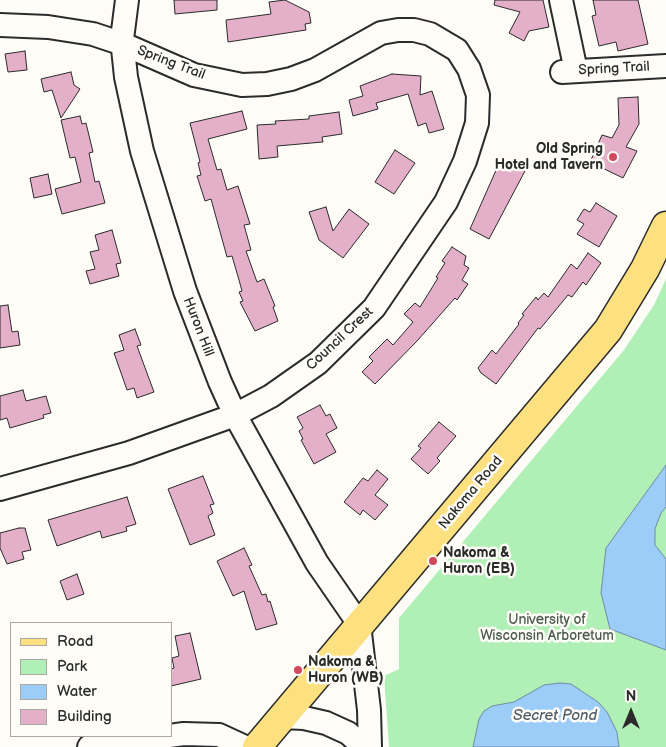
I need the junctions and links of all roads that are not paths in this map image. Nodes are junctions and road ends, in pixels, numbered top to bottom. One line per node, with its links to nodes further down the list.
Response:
1 (126, 0): 4 (street, Huron Hill)
2 (561, 0): 5 (street, Spring Trail)
3 (0, 25): 4 (street, Spring Trail)
4 (122, 44): 6 (street, Spring Trail); 8 (street, Huron Hill)
5 (666, 66)
6 (478, 95): 8 (street, Council Crest)
7 (666, 226): 10 (main road, Nakoma Road)
8 (236, 414): 9 (street, Council Crest); 10 (street, Huron Hill)
9 (0, 489)
10 (359, 624): 11 (main road, Nakoma Road); 18 (street)
11 (281, 717): 16 (main road, Nakoma Road); 17 (street)
12 (169, 737): 14 (street)
13 (172, 737): 15 (street)
14 (88, 747)
15 (244, 747)
16 (257, 747)
17 (364, 747)
18 (370, 747)

